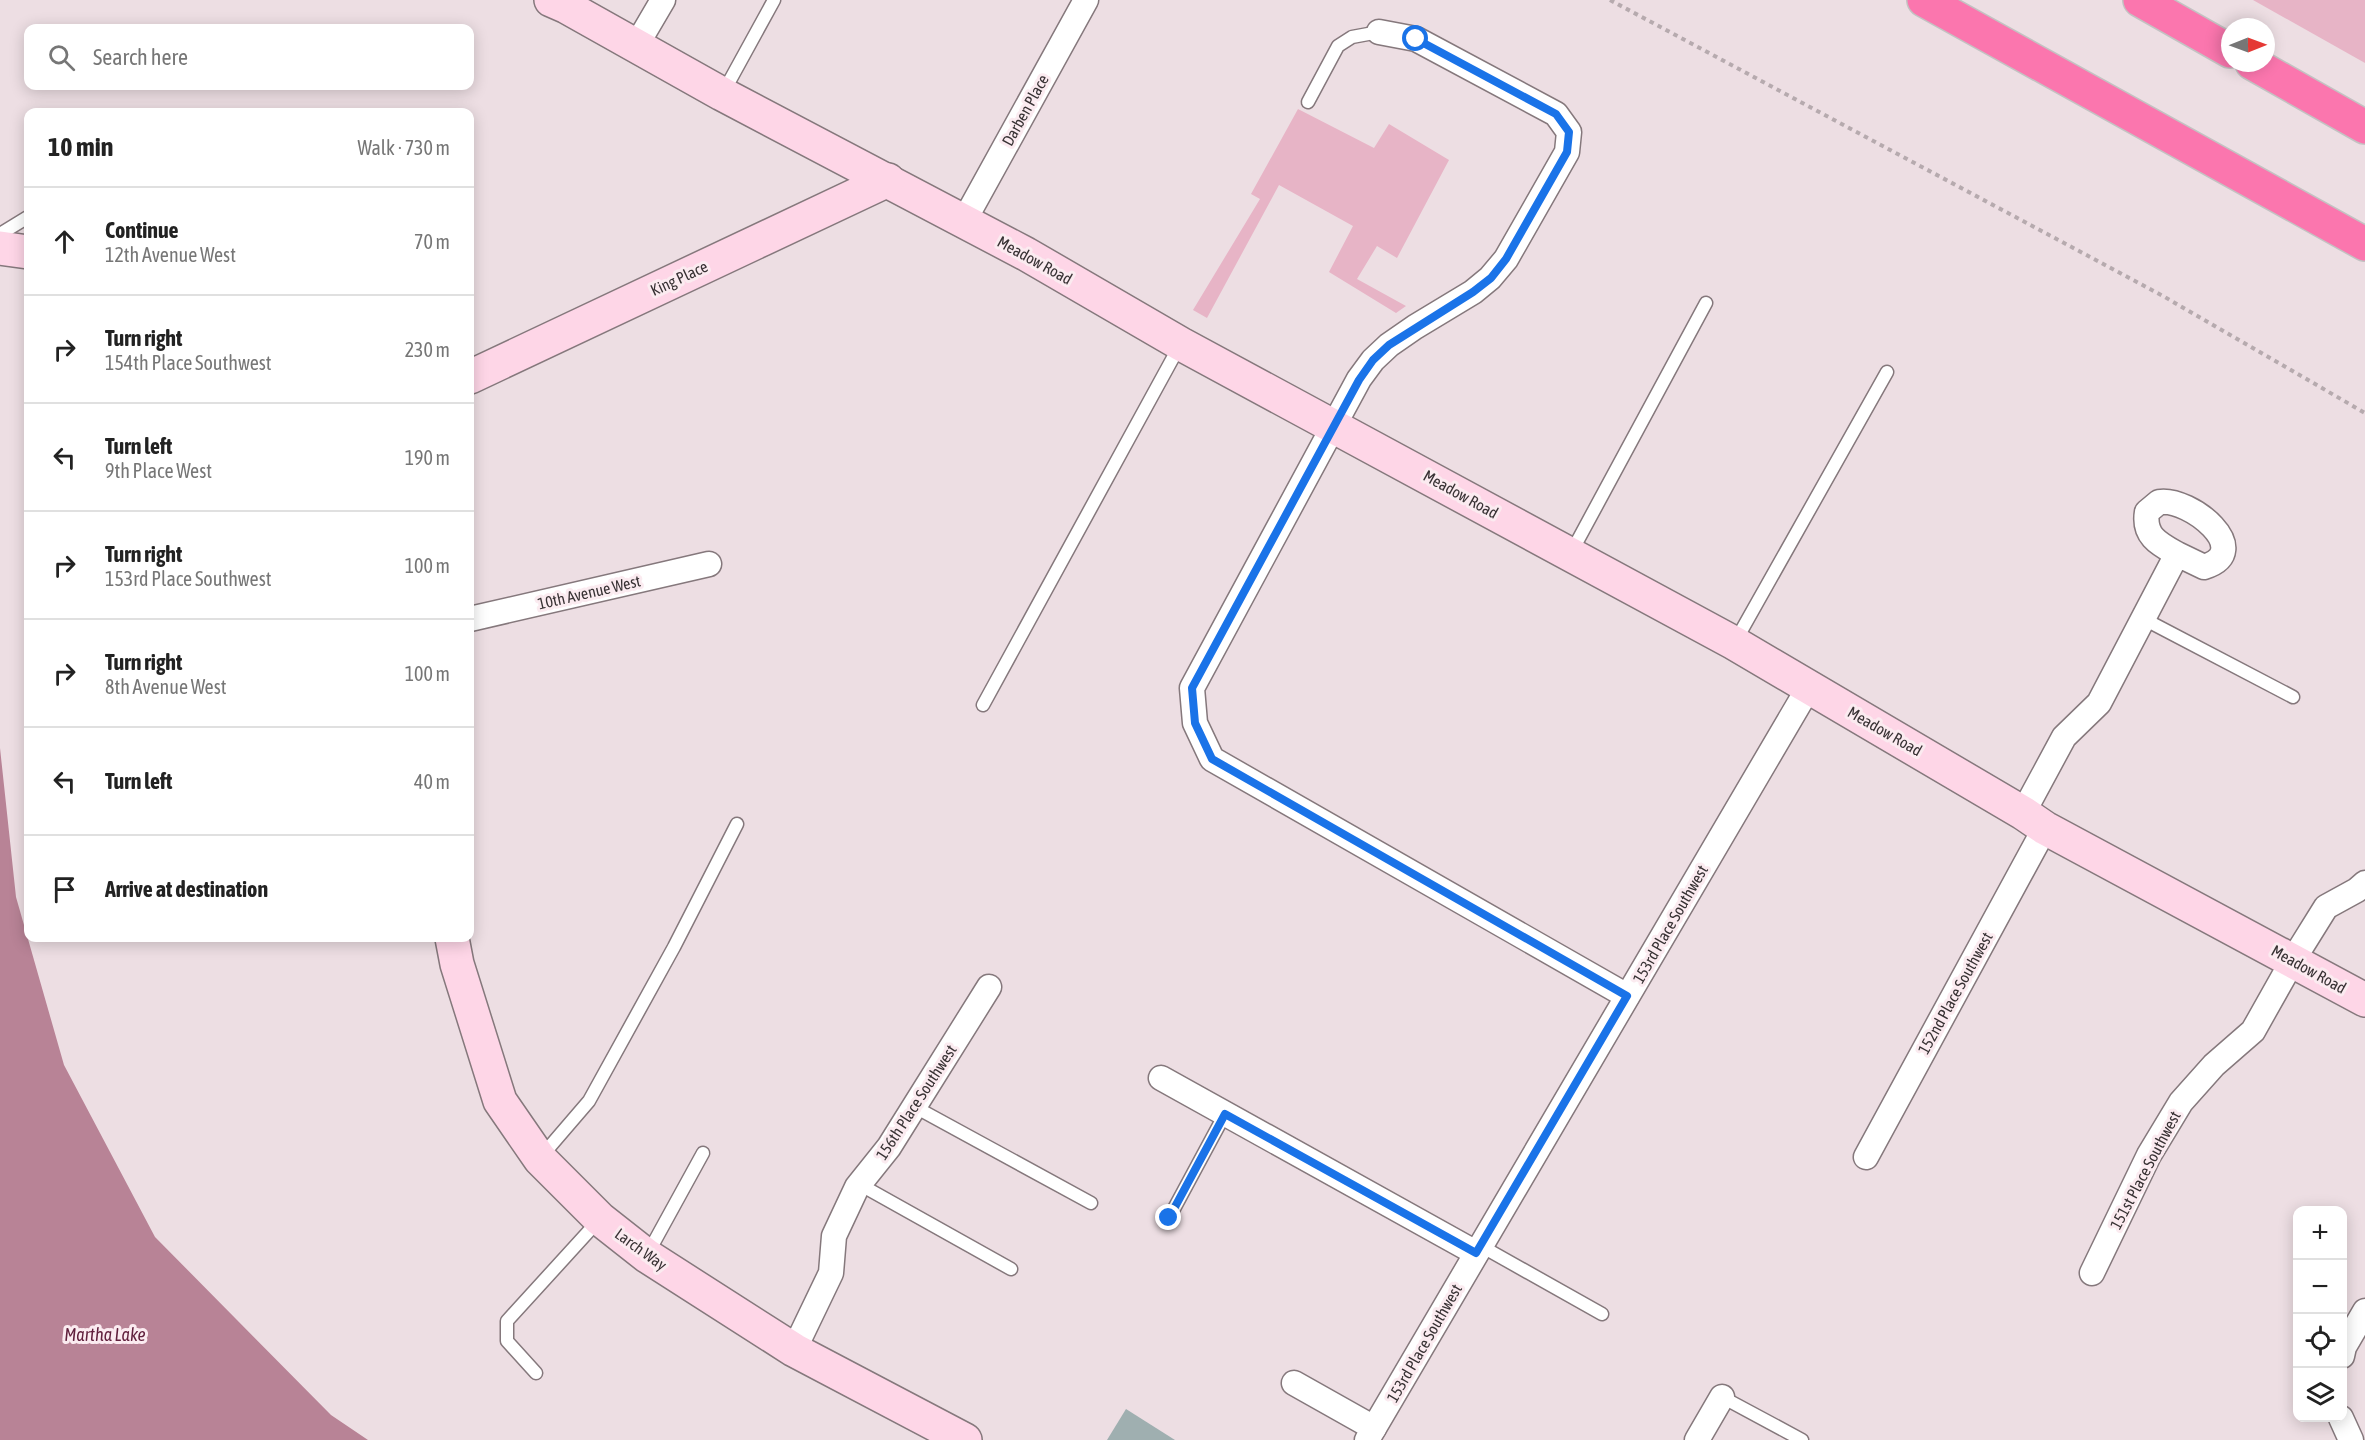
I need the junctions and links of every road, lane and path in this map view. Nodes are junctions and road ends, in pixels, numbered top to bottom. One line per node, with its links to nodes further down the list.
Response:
1 (551, 0): 9 (street, Meadow Road)
2 (663, 0): 9 (street)
3 (774, 0): 12 (lane)
4 (1086, 0): 17 (street, Darben Place)
5 (1610, 0): 26 (path)
6 (1924, 0): 19 (highway)
7 (2140, 0): 10 (highway)
8 (1379, 32): 13 (lane); 27 (street)
9 (636, 46): 12 (street, Meadow Road)
10 (2221, 46)
11 (2268, 72): 14 (highway)
12 (722, 94): 15 (street, Meadow Road)
13 (1308, 102)
14 (2365, 127)
15 (888, 180): 17 (street, Meadow Road); 25 (street, King Place)
16 (24, 219): 18 (lane)
17 (964, 220): 23 (street, Meadow Road)
18 (0, 234)
19 (2365, 244)
20 (0, 248): 21 (street)
21 (24, 251)
22 (1706, 303): 28 (lane)
23 (1181, 344): 27 (street, Meadow Road); 36 (lane)
24 (1887, 372): 33 (lane)
25 (474, 375)
26 (2365, 413)
27 (1334, 426): 28 (street, Meadow Road); 43 (street)
28 (1570, 554): 33 (street, Meadow Road)
29 (2177, 554): 32 (street, 152nd Place Southwest)
30 (709, 564): 31 (street, 10th Avenue West)
31 (474, 618)
32 (2142, 618): 35 (lane); 37 (street, 152nd Place Southwest)
33 (1734, 643): 34 (street, Meadow Road)
34 (1809, 687): 37 (street, Meadow Road); 43 (street, 153rd Place Southwest)
35 (2294, 697)
36 (983, 705)
37 (2034, 820): 41 (street, Meadow Road); 49 (street, 152nd Place Southwest)
38 (737, 824): 50 (lane)
39 (2365, 883): 41 (street, 151st Place Southwest)
40 (453, 942): 50 (street, Larch Way)
41 (2292, 960): 44 (street, Meadow Road); 58 (street, 151st Place Southwest)
42 (988, 987): 46 (street, 156th Place Southwest)
43 (1627, 996): 55 (street, 153rd Place Southwest)
44 (2365, 1000)
45 (1161, 1078): 47 (street)
46 (915, 1107): 51 (street, 156th Place Southwest); 52 (lane)
47 (1225, 1114): 53 (lane); 55 (street)
48 (703, 1153): 56 (lane)
49 (1866, 1157)
50 (540, 1159): 54 (street, Larch Way)
51 (859, 1184): 57 (lane); 62 (street, 156th Place Southwest)
52 (1091, 1203)
53 (1169, 1218)
54 (600, 1219): 56 (street, Larch Way); 63 (lane)
55 (1479, 1250): 60 (lane); 67 (street, 153rd Place Southwest)
56 (646, 1256): 62 (street, Larch Way)
57 (1011, 1269)
58 (2092, 1273)
59 (2365, 1311): 61 (street)
60 (1602, 1314)
61 (2347, 1342)
62 (794, 1350): 68 (street, Larch Way)
63 (536, 1373)
64 (1294, 1383): 67 (street)
65 (1722, 1398): 69 (street); 70 (lane)
66 (2343, 1422): 71 (street)
67 (1371, 1434)
68 (965, 1440)
69 (1697, 1440)
70 (1802, 1440)
71 (2351, 1440)

